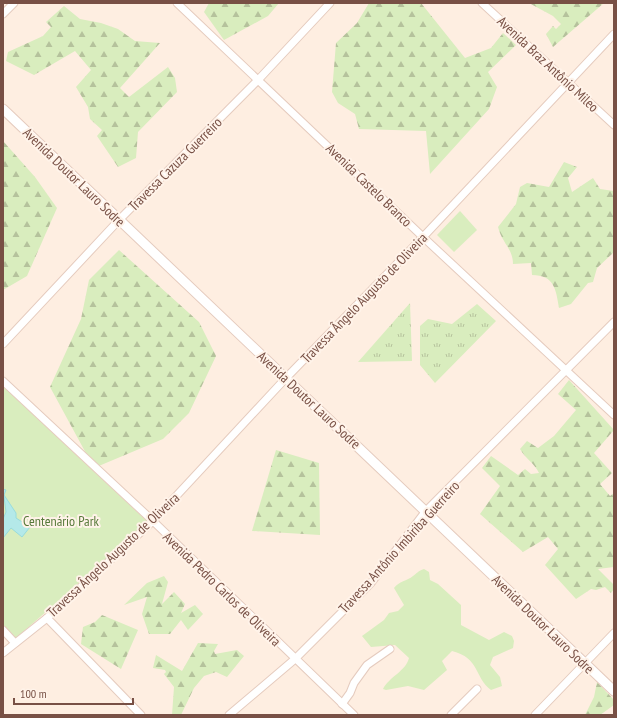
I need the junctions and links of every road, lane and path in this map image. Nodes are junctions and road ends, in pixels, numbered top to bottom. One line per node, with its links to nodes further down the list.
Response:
1 (14, 3): 5 (street)
2 (177, 3): 7 (street, Avenida Castelo Branco)
3 (330, 3): 7 (street, Travessa Cazuza Guerreiro)
4 (482, 3): 8 (street, Avenida Braz Antônio Mileo)
5 (3, 14)
6 (614, 34): 8 (street, Travessa Ângelo Augusto de Oliveira)
7 (258, 79): 11 (street, Travessa Cazuza Guerreiro); 12 (street, Avenida Castelo Branco)
8 (569, 83): 10 (street, Avenida Braz Antônio Mileo); 12 (street, Travessa Ângelo Augusto de Oliveira)
9 (3, 109): 11 (street, Avenida Doutor Lauro Sodre)
10 (614, 125)
11 (119, 220): 14 (street, Travessa Cazuza Guerreiro); 16 (street, Avenida Doutor Lauro Sodre)
12 (423, 237): 15 (street, Avenida Castelo Branco); 16 (street, Travessa Ângelo Augusto de Oliveira)
13 (614, 322): 15 (street, Travessa Antônio Imbiriba Guerreiro)
14 (3, 344)
15 (568, 370): 18 (street, Avenida Castelo Branco); 19 (street, Travessa Antônio Imbiriba Guerreiro)
16 (285, 379): 19 (street, Avenida Doutor Lauro Sodre); 20 (street, Travessa Ângelo Augusto de Oliveira)
17 (3, 381): 20 (street, Avenida Pedro Carlos de Oliveira)
18 (614, 415)
19 (426, 512): 27 (street, Travessa Antônio Imbiriba Guerreiro); 28 (street, Avenida Doutor Lauro Sodre)
20 (153, 521): 21 (street, Travessa Ângelo Augusto de Oliveira); 27 (street, Avenida Pedro Carlos de Oliveira)
21 (47, 618): 24 (street, Travessa Ângelo Augusto de Oliveira); 32 (street)
22 (3, 630): 24 (street)
23 (614, 633): 28 (street)
24 (15, 644): 26 (street, Travessa Ângelo Augusto de Oliveira)
25 (390, 649): 31 (street)
26 (3, 653)
27 (295, 659): 31 (street, Avenida Pedro Carlos de Oliveira); 33 (street, Travessa Antônio Imbiriba Guerreiro)
28 (584, 664): 30 (street, Avenida Doutor Lauro Sodre); 36 (street)
29 (477, 689): 35 (street)
30 (614, 691)
31 (342, 704): 34 (street, Avenida Pedro Carlos de Oliveira)
32 (141, 715)
33 (229, 715)
34 (354, 715)
35 (451, 715)
36 (535, 715)

